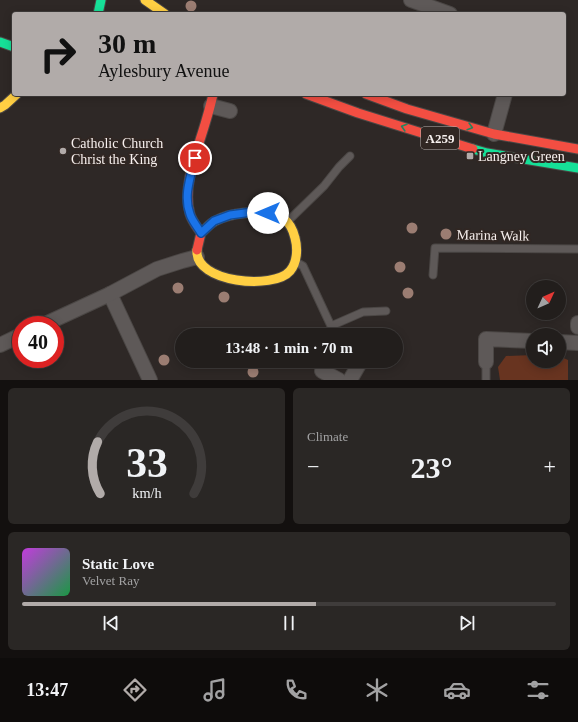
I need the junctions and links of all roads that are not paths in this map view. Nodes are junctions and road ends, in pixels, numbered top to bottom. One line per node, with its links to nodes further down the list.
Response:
1 (100, 0): 4 (main road)
2 (145, 0): 5 (main road)
3 (411, 0): 6 (street)
4 (98, 12)
5 (162, 12)
6 (444, 12)
7 (0, 42): 8 (main road)
8 (12, 46)
9 (15, 96): 14 (main road)
10 (311, 96): 19 (main road, A259, one-way to 10)
11 (371, 96): 16 (main road, A259, one-way to 16)
12 (504, 96): 16 (street)
13 (212, 100): 15 (street); 21 (main road)
14 (0, 108)
15 (230, 111)
16 (494, 134): 17 (main road, A259)
17 (578, 149)
18 (350, 156): 20 (lane)
19 (578, 168)
20 (288, 221): 21 (main road); 24 (main road)
21 (201, 233): 23 (main road)
22 (578, 249): 25 (lane, Marina Walk)
23 (197, 257): 24 (main road); 26 (street)
24 (295, 262): 27 (lane)
25 (433, 275)
26 (110, 294): 28 (street); 39 (street)
27 (386, 311)
28 (62, 316)
29 (578, 323): 30 (street)
30 (578, 327)
31 (12, 339): 35 (street)
32 (526, 341): 36 (street)
33 (566, 342): 34 (street)
34 (578, 343)
35 (0, 345)
36 (486, 362): 42 (lane)
37 (357, 368): 41 (street)
38 (322, 371): 40 (street)
39 (150, 380)
40 (339, 380)
41 (350, 380)
42 (486, 380)

